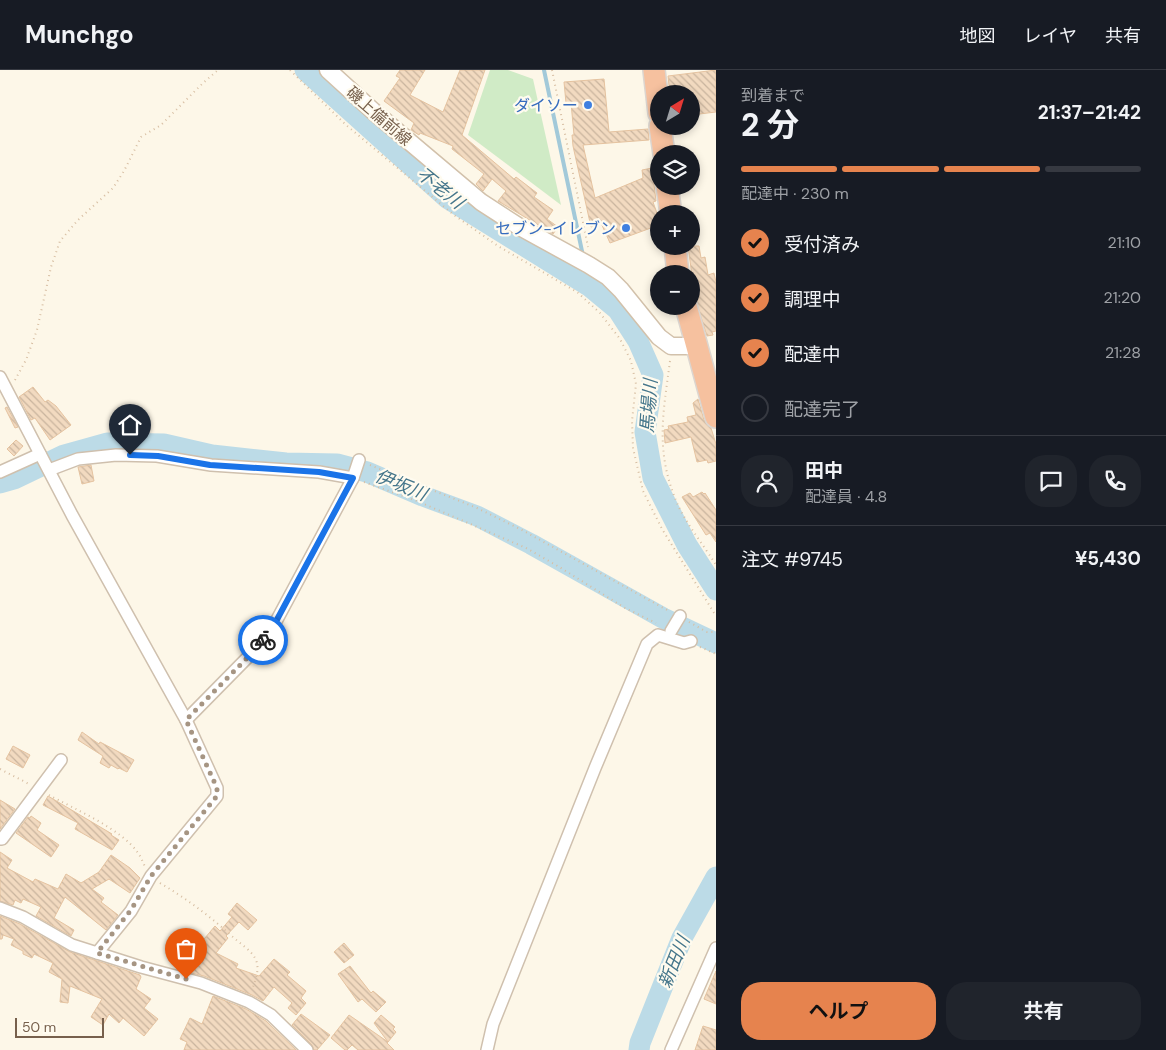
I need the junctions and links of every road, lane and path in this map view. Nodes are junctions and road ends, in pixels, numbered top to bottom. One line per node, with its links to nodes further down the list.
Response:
1 (218, 70): 12 (path)
2 (290, 70): 19 (path)
3 (328, 70): 7 (main road, 磯上備前線)
4 (552, 70): 7 (path)
5 (654, 70): 6 (highway)
6 (656, 85)
7 (582, 261): 9 (main road, 磯上備前線)
8 (688, 315): 10 (highway)
9 (671, 346): 10 (main road); 18 (path)
10 (695, 346): 13 (highway)
11 (0, 376): 12 (street)
12 (8, 393): 15 (street)
13 (716, 418)
14 (358, 461): 17 (street); 20 (path)
15 (45, 462): 16 (street); 17 (street); 24 (street)
16 (0, 472)
17 (354, 476): 20 (path); 24 (street)
18 (716, 564)
19 (716, 616)
20 (676, 623): 21 (path)
21 (716, 632)
22 (691, 641): 23 (path); 31 (street)
23 (716, 654)
24 (186, 720): 29 (street)
25 (61, 760): 26 (street)
26 (0, 839)
27 (0, 908): 29 (street)
28 (716, 948): 32 (street)
29 (97, 953): 30 (street)
30 (307, 1050)
31 (487, 1050)
32 (671, 1050)

